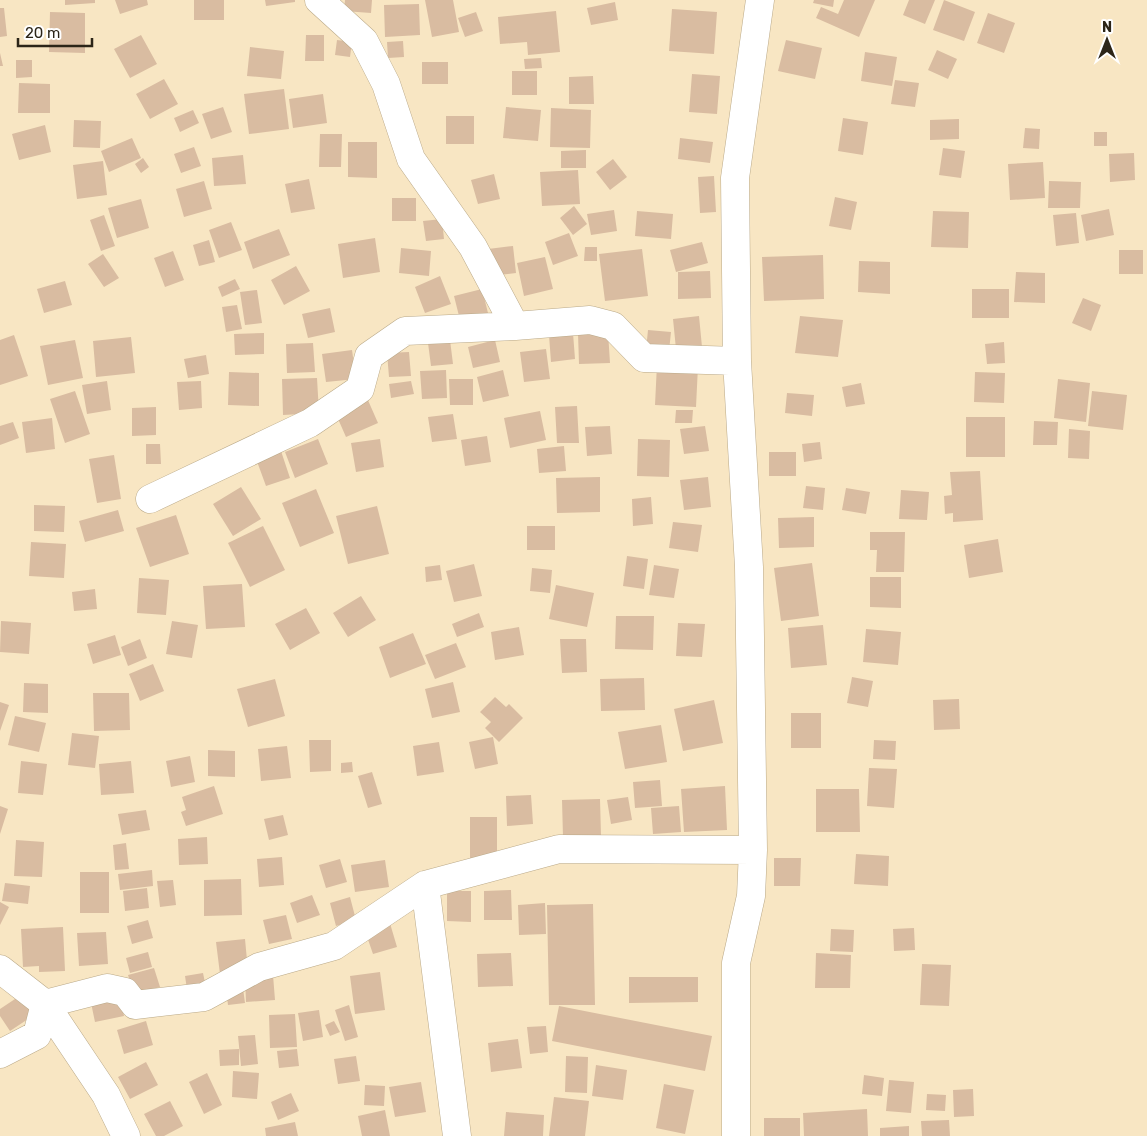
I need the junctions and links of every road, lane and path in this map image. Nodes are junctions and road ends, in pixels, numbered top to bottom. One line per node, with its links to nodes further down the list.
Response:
1 (319, 0): 3 (street)
2 (760, 0): 4 (street)
3 (515, 326): 4 (street); 5 (street)
4 (737, 361): 6 (street)
5 (150, 499)
6 (753, 850): 7 (street); 13 (street)
7 (425, 885): 9 (street); 12 (street)
8 (0, 970): 9 (street)
9 (45, 1004): 10 (street); 11 (street)
10 (0, 1054)
11 (126, 1136)
12 (457, 1136)
13 (736, 1136)

